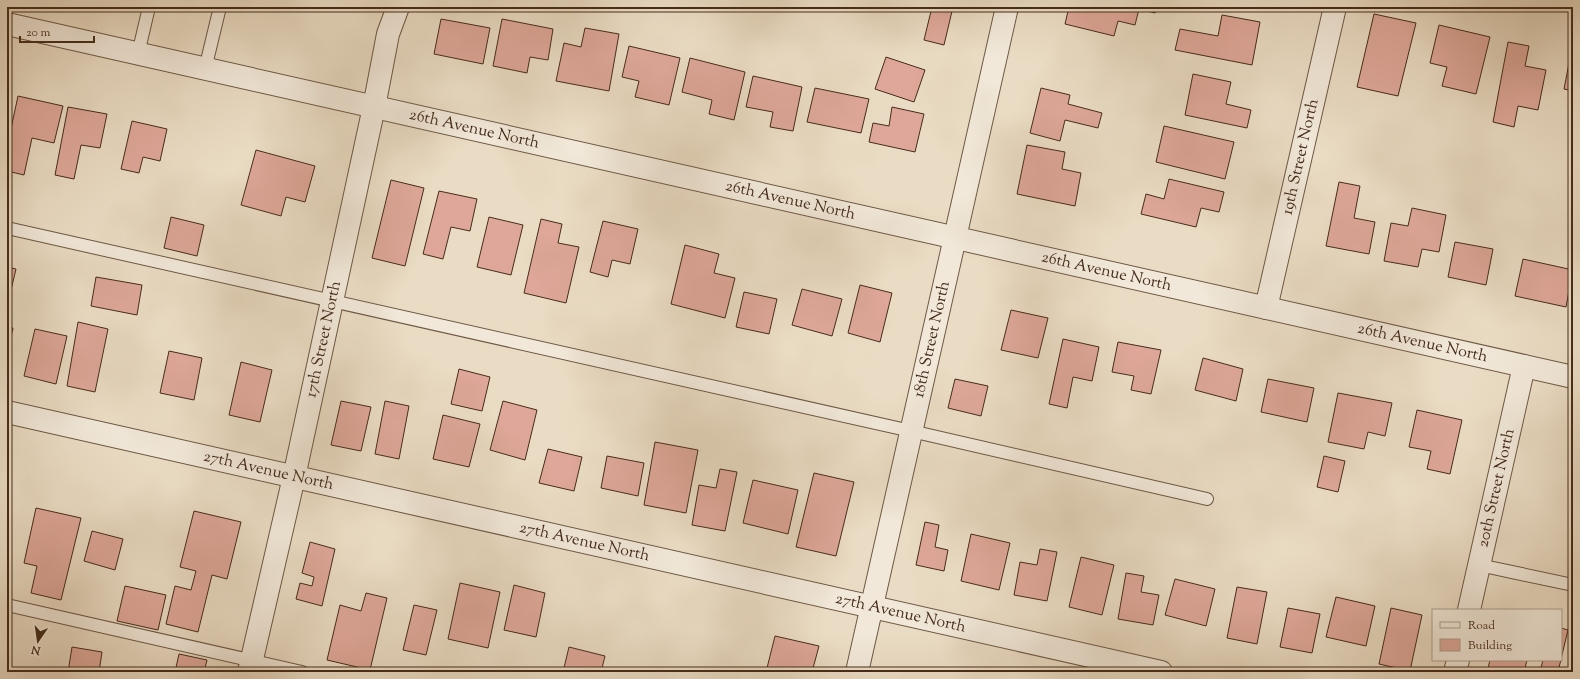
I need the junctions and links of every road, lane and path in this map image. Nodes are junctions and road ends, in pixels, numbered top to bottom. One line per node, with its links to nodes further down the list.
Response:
1 (149, 7): 7 (lane)
2 (220, 7): 8 (lane)
3 (398, 7): 9 (street, 17th Street North)
4 (1007, 7): 11 (street, 18th Street North)
5 (1335, 7): 13 (street, 19th Street North)
6 (7, 24): 7 (street, 26th Avenue North)
7 (138, 54): 8 (street, 26th Avenue North)
8 (204, 69): 9 (street, 26th Avenue North)
9 (374, 107): 11 (street, 26th Avenue North); 12 (street, 17th Street North)
10 (7, 228): 12 (lane)
11 (955, 238): 13 (street, 26th Avenue North); 17 (street, 18th Street North)
12 (332, 300): 17 (lane); 18 (street, 17th Street North)
13 (1266, 308): 14 (street, 26th Avenue North)
14 (1524, 366): 15 (street, 26th Avenue North); 20 (street, 20th Street North)
15 (1573, 377)
16 (7, 412): 18 (street, 27th Avenue North)
17 (911, 431): 19 (lane); 23 (street, 18th Street North)
18 (294, 477): 23 (street, 27th Avenue North); 26 (street, 17th Street North)
19 (1207, 499)
20 (1479, 565): 21 (lane); 24 (street, 20th Street North)
21 (1573, 585)
22 (7, 605): 26 (lane)
23 (872, 607): 28 (street, 18th Street North); 29 (street, 27th Avenue North)
24 (1469, 609)
25 (1458, 661): 30 (street)
26 (250, 666): 27 (lane)
27 (302, 672)
28 (857, 672)
29 (1161, 672)
30 (1455, 672)

